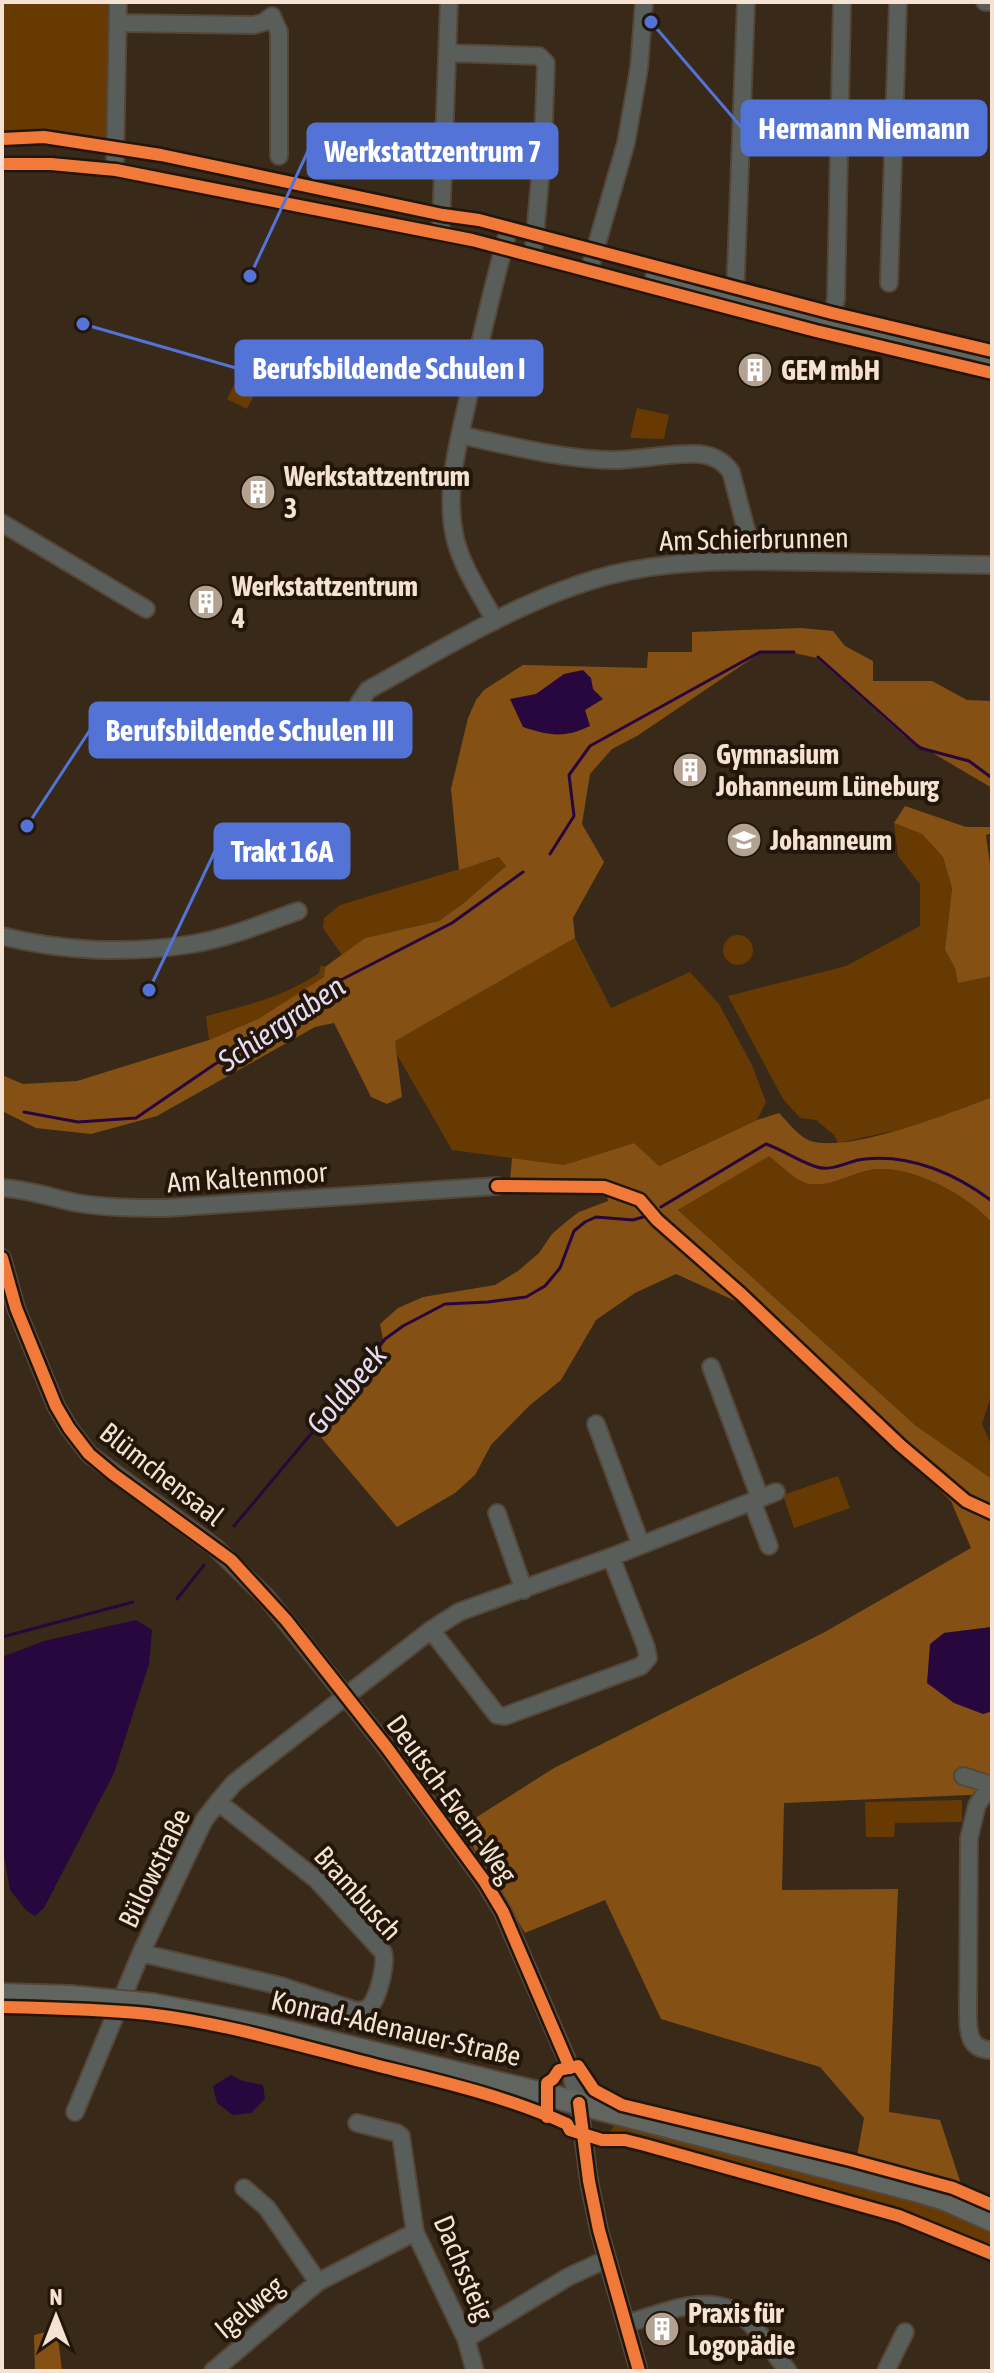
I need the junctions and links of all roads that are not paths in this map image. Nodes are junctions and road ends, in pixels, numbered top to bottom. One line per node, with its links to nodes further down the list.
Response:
1 (118, 2): 10 (street)
2 (449, 2): 11 (street)
3 (644, 2): 17 (street)
4 (746, 2): 20 (street)
5 (842, 2): 21 (street)
6 (898, 2): 19 (street)
7 (985, 2): 8 (street)
8 (992, 2)
9 (275, 9): 10 (street); 12 (street)
10 (118, 23): 13 (street)
11 (449, 53): 14 (street); 16 (street)
12 (279, 156)
13 (115, 160)
14 (441, 226)
15 (506, 239): 23 (street)
16 (534, 246)
17 (592, 261)
18 (657, 278): 20 (main road)
19 (889, 283)
20 (735, 298): 21 (main road)
21 (830, 322): 22 (main road)
22 (992, 364)
23 (460, 435): 25 (street); 28 (street)
24 (2, 523): 27 (street)
25 (751, 561): 26 (street, Am Schierbrunnen); 28 (street, Am Schierbrunnen)
26 (992, 565)
27 (146, 609)
28 (495, 621): 29 (street, Am Schierbrunnen)
29 (359, 703)
30 (298, 911): 31 (street)
31 (2, 936)
32 (497, 1186): 33 (street, Am Kaltenmoor)
33 (2, 1188)
34 (2, 1258): 43 (street, Blümchensaal)
35 (711, 1367): 37 (street)
36 (596, 1424): 39 (street)
37 (763, 1497): 39 (street, Bülowstraße); 40 (street)
38 (497, 1513): 42 (street)
39 (641, 1545): 41 (street, Bülowstraße)
40 (769, 1546)
41 (611, 1557): 42 (street, Bülowstraße); 44 (street)
42 (524, 1590): 44 (street, Bülowstraße)
43 (286, 1620): 45 (street, Deutsch-Evern-Weg)
44 (431, 1630): 45 (street, Bülowstraße)
45 (346, 1696): 48 (street, Bülowstraße); 52 (street, Deutsch-Evern-Weg)
46 (963, 1776): 47 (street)
47 (992, 1788): 51 (street)
48 (218, 1802): 49 (street, Bülowstraße); 49 (street, Brambusch)
49 (141, 1953): 53 (street, Bülowstraße)
50 (2, 1995): 52 (main road, Konrad-Adenauer-Straße, bridge)
51 (992, 2050)
52 (579, 2103): 56 (main road, Konrad-Adenauer-Straße); 58 (street, Deutsch-Evern-Weg)
53 (75, 2112)
54 (357, 2123): 57 (street, Dachssteig)
55 (244, 2188): 59 (street, Igelweg)
56 (992, 2220)
57 (415, 2232): 59 (street, Igelweg); 62 (street, Dachssteig)
58 (607, 2259): 60 (street, Deutsch-Evern-Weg); 62 (street)
59 (318, 2282): 63 (street, Igelweg)
60 (626, 2324): 67 (street, Deutsch-Evern-Weg); 68 (street)
61 (905, 2332): 69 (street)
62 (466, 2339): 66 (street, Dachssteig)
63 (233, 2354): 64 (street, Igelweg); 65 (street)
64 (213, 2371)
65 (237, 2371)
66 (475, 2371)
67 (639, 2371)
68 (788, 2371)
69 (886, 2371)

